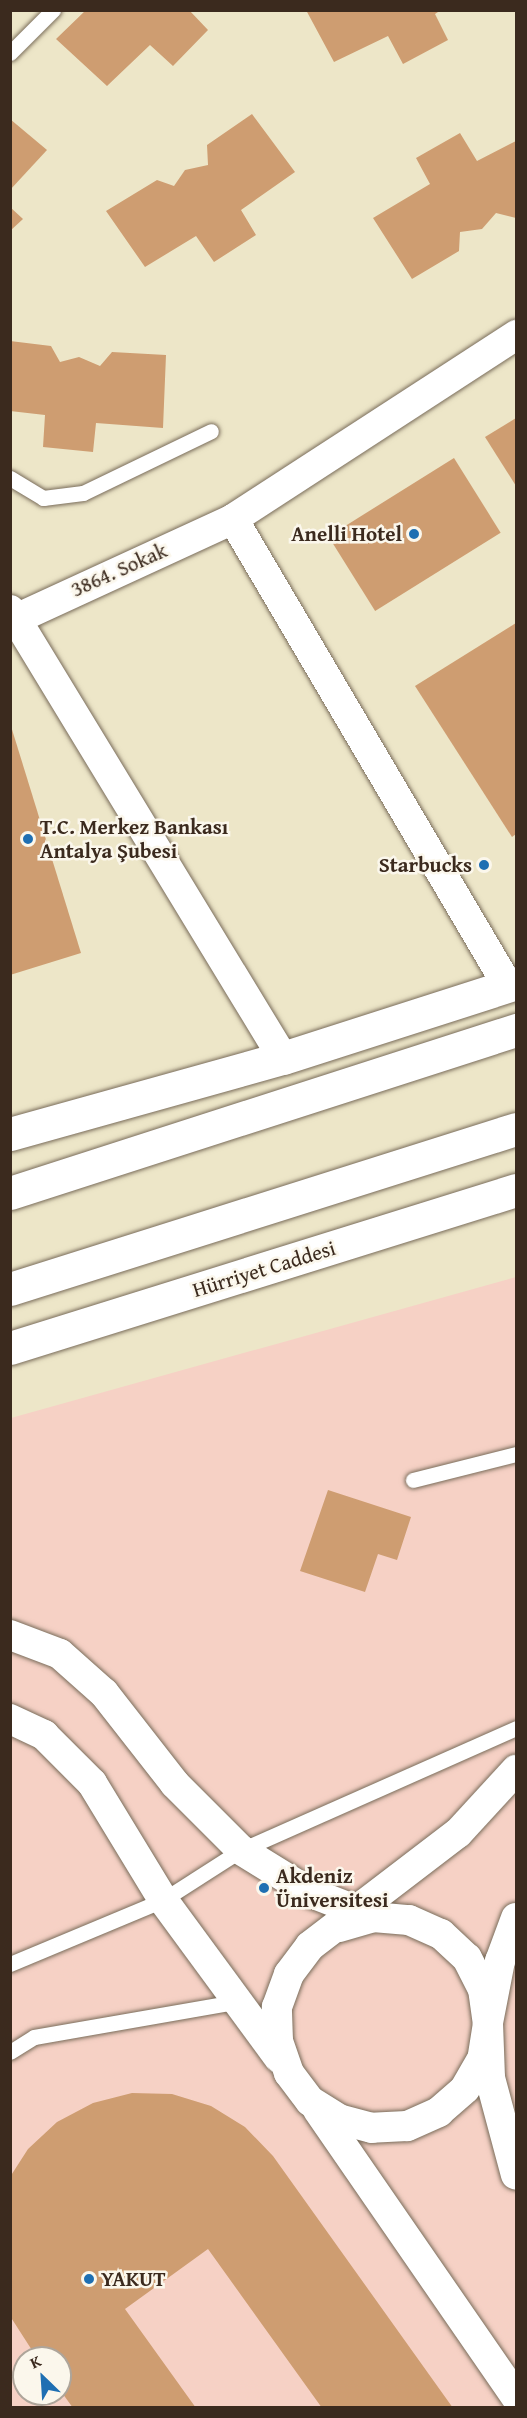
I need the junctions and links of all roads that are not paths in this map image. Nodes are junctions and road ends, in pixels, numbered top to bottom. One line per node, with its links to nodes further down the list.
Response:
1 (53, 10): 2 (lane)
2 (10, 53)
3 (516, 335): 6 (street, 3864. Sokak)
4 (211, 431): 5 (lane)
5 (10, 478)
6 (233, 519): 7 (street, 3864. Sokak); 8 (street)
7 (13, 614): 10 (street)
8 (512, 984): 10 (highway)
9 (516, 1030): 14 (highway)
10 (283, 1058): 12 (highway)
11 (516, 1129): 15 (highway)
12 (10, 1134)
13 (516, 1190): 16 (highway, Hürriyet Caddesi)
14 (10, 1193)
15 (10, 1289)
16 (10, 1348)
17 (516, 1454): 18 (lane)
18 (413, 1480)
19 (10, 1635): 23 (street)
20 (10, 1719): 24 (street)
21 (516, 1728): 23 (lane)
22 (516, 1770): 26 (street)
23 (241, 1850): 24 (lane); 26 (street)
24 (163, 1900): 27 (lane); 28 (street)
25 (516, 1918): 29 (street)
26 (357, 1919): 29 (street); 31 (street)
27 (10, 1964)
28 (240, 2001): 30 (lane); 31 (street)
29 (488, 2023): 32 (street); 33 (street)
30 (10, 2052)
31 (289, 2073): 32 (street)
32 (310, 2101): 34 (street)
33 (516, 2175)
34 (516, 2397)

